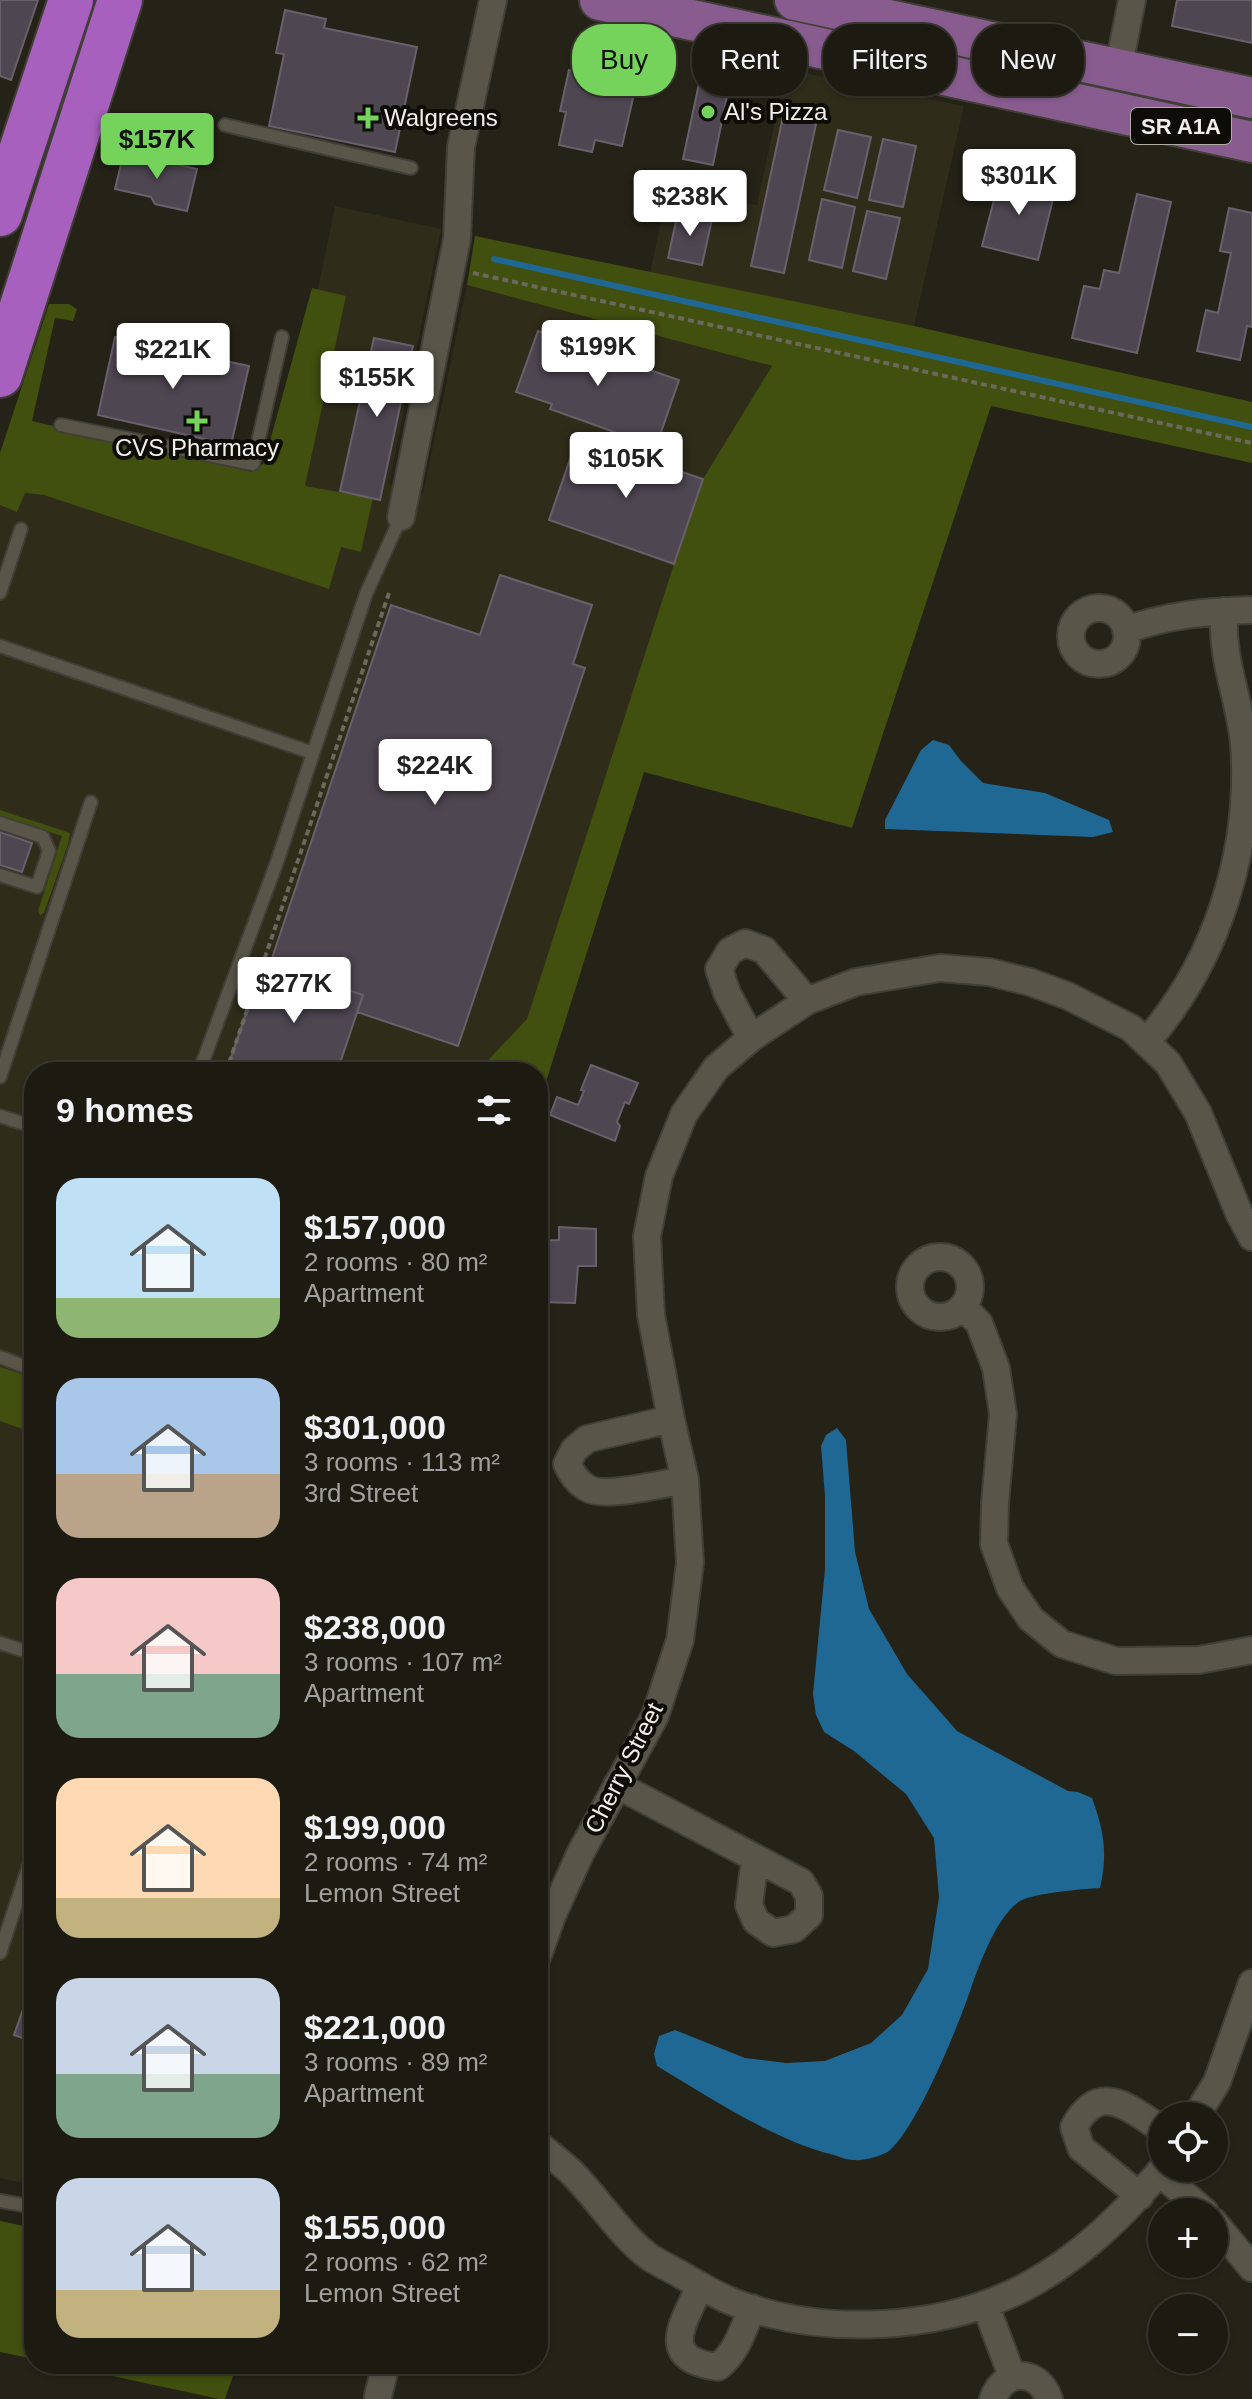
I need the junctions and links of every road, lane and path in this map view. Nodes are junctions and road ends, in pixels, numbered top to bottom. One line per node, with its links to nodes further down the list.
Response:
1 (71, 0): 14 (highway)
2 (120, 0): 17 (highway)
3 (493, 0): 15 (street)
4 (600, 0): 7 (main road, SR A1A)
5 (1132, 0): 8 (street)
6 (816, 2): 7 (main road); 8 (main road, SR A1A)
7 (817, 46): 10 (main road, SR A1A)
8 (1118, 70): 9 (main road, SR A1A); 10 (main road)
9 (1252, 98)
10 (1110, 110): 12 (main road, SR A1A)
11 (225, 125): 13 (lane)
12 (1252, 142)
13 (411, 168)
14 (0, 214)
15 (451, 268): 19 (path); 20 (street)
16 (282, 337): 18 (lane)
17 (0, 375)
18 (61, 425)
19 (1252, 443)
20 (401, 517): 28 (lane)
21 (21, 529): 22 (lane)
22 (0, 593)
23 (389, 593): 36 (path)
24 (1252, 610): 25 (street)
25 (1224, 611): 26 (street); 34 (street)
26 (1126, 630)
27 (0, 646): 28 (lane)
28 (313, 753): 35 (lane)
29 (91, 802): 37 (lane)
30 (0, 823): 31 (lane)
31 (0, 875)
32 (807, 1001): 33 (street, Cherry Street); 33 (street); 34 (street, Cherry Street)
33 (751, 1038): 44 (street, Cherry Street)
34 (1147, 1041): 40 (street, Cherry Street)
35 (203, 1062)
36 (229, 1062)
37 (0, 1077)
38 (0, 1116): 39 (lane)
39 (24, 1124)
40 (1252, 1237)
41 (963, 1307): 47 (street)
42 (0, 1357): 43 (lane)
43 (24, 1366)
44 (671, 1419): 45 (street, Cherry Street); 45 (street)
45 (685, 1480): 49 (street, Cherry Street)
46 (0, 1643): 48 (lane)
47 (1252, 1650)
48 (24, 1651)
49 (617, 1785): 50 (street); 52 (street, Cherry Street)
50 (755, 1859)
51 (24, 1880): 53 (lane)
52 (548, 1931)
53 (0, 1953)
54 (1252, 1983): 55 (street)
55 (1205, 2102)
56 (1148, 2121): 60 (street)
57 (548, 2153): 66 (street)
58 (1151, 2182): 60 (street)
59 (1174, 2182): 61 (street)
60 (1140, 2196): 67 (street)
61 (1190, 2198)
62 (0, 2201): 63 (lane)
63 (24, 2205)
64 (1228, 2239): 65 (street)
65 (1252, 2268)
66 (700, 2286): 68 (street); 68 (street)
67 (985, 2304): 68 (street); 70 (street)
68 (752, 2308)
69 (384, 2374): 71 (street)
70 (1012, 2376): 72 (street); 73 (street)
71 (378, 2396)
72 (993, 2399)
73 (1049, 2399)

